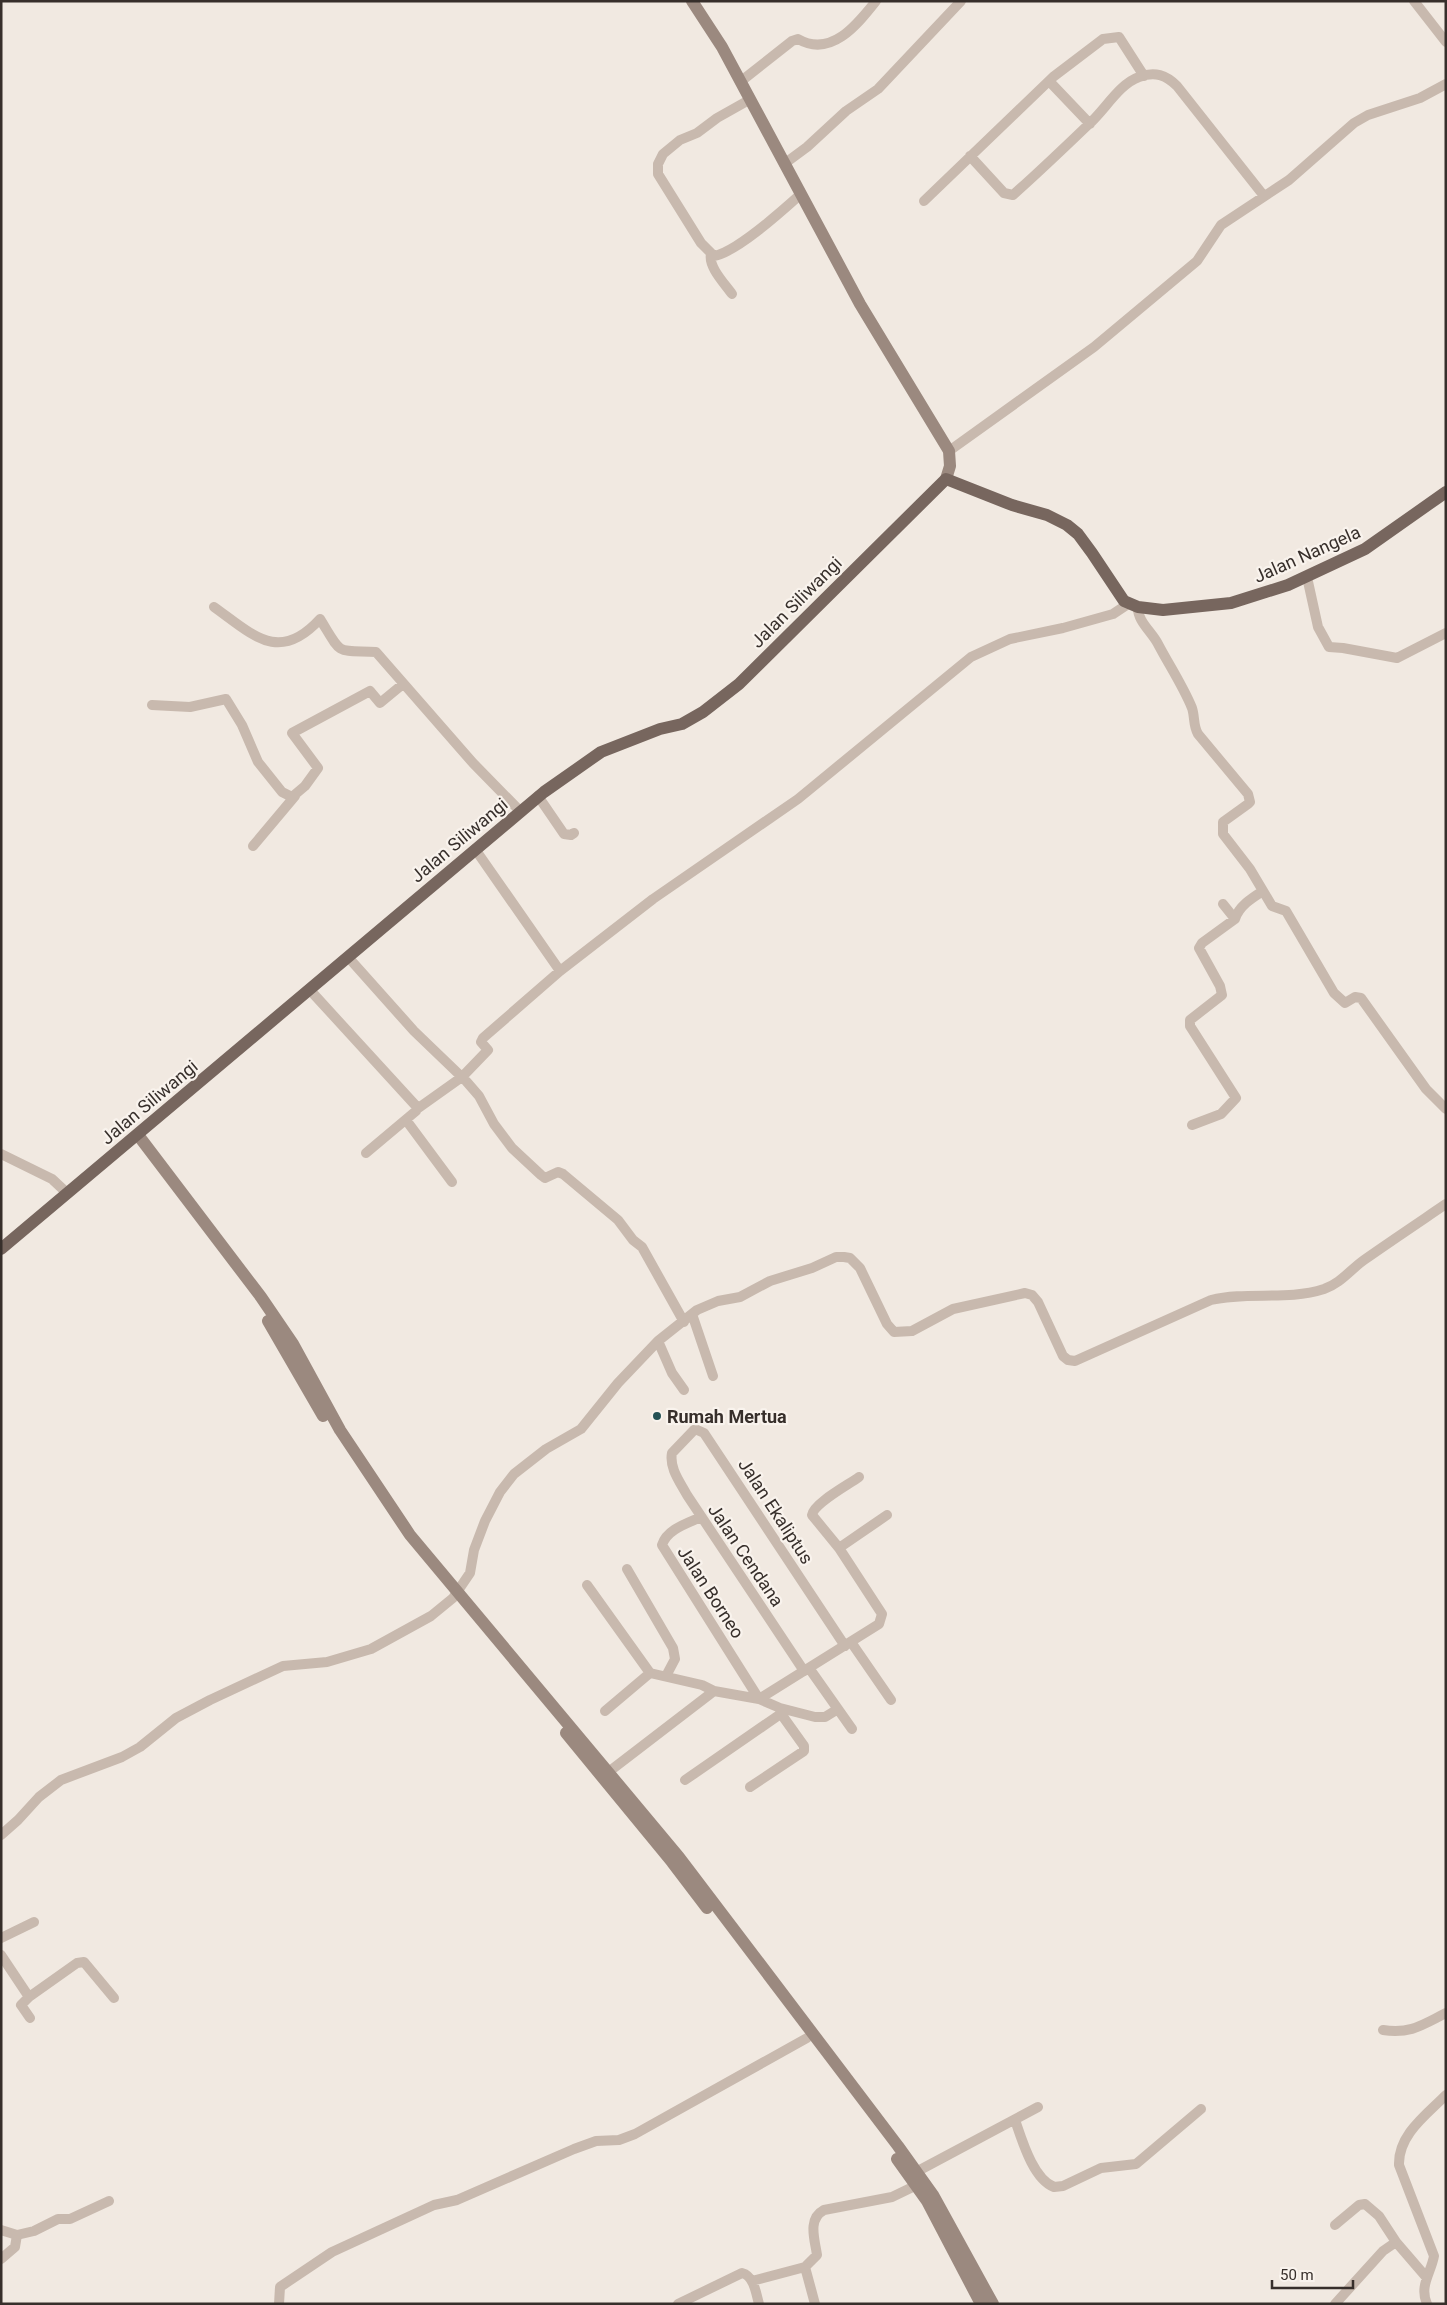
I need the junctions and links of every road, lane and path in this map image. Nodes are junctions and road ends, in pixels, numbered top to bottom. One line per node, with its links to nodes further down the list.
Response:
1 (692, 1): 8 (street)
2 (876, 1): 8 (street)
3 (961, 1): 13 (street)
4 (1414, 1): 5 (street)
5 (1446, 42)
6 (1144, 76): 7 (street); 11 (street); 15 (street)
7 (1050, 81): 11 (street); 12 (street)
8 (740, 82): 10 (street)
9 (1446, 84): 15 (street)
10 (749, 100): 13 (street); 17 (street)
11 (1090, 124): 12 (street)
12 (970, 156): 16 (street)
13 (784, 164): 14 (street)
14 (801, 194): 17 (street); 19 (street)
15 (1264, 196): 19 (street)
16 (924, 201)
17 (711, 254): 18 (street)
18 (732, 294)
19 (949, 450): 20 (street)
20 (946, 479): 23 (main road); 29 (main road, Jalan Siliwangi)
21 (1446, 492): 22 (main road, Jalan Nangela)
22 (1307, 577): 23 (main road, Jalan Nangela); 25 (street)
23 (1133, 606): 34 (street); 38 (street)
24 (214, 607): 26 (street)
25 (1446, 633)
26 (403, 684): 28 (street); 30 (street)
27 (152, 705): 28 (street)
28 (295, 796): 32 (street)
29 (538, 796): 30 (main road, Jalan Siliwangi); 31 (street)
30 (520, 811): 33 (main road, Jalan Siliwangi)
31 (574, 833)
32 (253, 846)
33 (474, 849): 37 (main road, Jalan Siliwangi); 38 (street)
34 (1263, 891): 36 (street); 41 (street)
35 (1223, 904): 36 (street)
36 (1235, 919): 44 (street)
37 (348, 957): 39 (main road, Jalan Siliwangi); 40 (street)
38 (560, 971): 40 (street)
39 (309, 989): 42 (street); 45 (main road, Jalan Siliwangi)
40 (462, 1077): 42 (street); 53 (street)
41 (1446, 1108)
42 (417, 1109): 43 (street)
43 (406, 1120): 46 (street); 48 (street)
44 (1192, 1125)
45 (136, 1137): 49 (main road, Jalan Siliwangi); 64 (street)
46 (366, 1153)
47 (1, 1154): 49 (street)
48 (452, 1182)
49 (67, 1193): 51 (main road, Jalan Siliwangi)
50 (1446, 1204): 52 (street)
51 (1, 1249)
52 (692, 1314): 53 (street); 55 (street)
53 (684, 1322): 54 (street)
54 (658, 1341): 56 (street); 64 (street)
55 (713, 1376)
56 (684, 1390)
57 (672, 1453): 60 (street, Jalan Cendana); 65 (street, Jalan Ekaliptus)
58 (859, 1477): 61 (street)
59 (887, 1515): 61 (street)
60 (701, 1517): 66 (street, Jalan Cendana); 70 (street, Jalan Borneo)
61 (839, 1548): 65 (street)
62 (627, 1569): 68 (street)
63 (587, 1585): 67 (street)
64 (455, 1596): 76 (street); 79 (street)
65 (848, 1644): 66 (street); 71 (street)
66 (807, 1669): 70 (street); 72 (street, Jalan Cendana)
67 (650, 1673): 68 (street); 74 (street)
68 (666, 1676): 69 (street)
69 (714, 1691): 70 (street); 76 (street)
70 (759, 1699): 73 (street)
71 (891, 1700)
72 (838, 1709): 73 (street); 75 (street, Jalan Cendana)
73 (781, 1710): 77 (street); 78 (street)
74 (605, 1711)
75 (852, 1729)
76 (606, 1774): 83 (street)
77 (684, 1780)
78 (750, 1787)
79 (1, 1834)
80 (34, 1922): 81 (street)
81 (1, 1938)
82 (1, 1955): 84 (street)
83 (763, 1975): 89 (street); 94 (street)
84 (29, 1997): 85 (street); 87 (street)
85 (114, 1998)
86 (1446, 2013): 88 (street)
87 (30, 2018)
88 (1383, 2030)
89 (807, 2038): 94 (street); 104 (street)
90 (1446, 2095): 102 (street)
91 (1038, 2107): 93 (street)
92 (1201, 2109): 93 (street)
93 (1015, 2120): 94 (street)
94 (918, 2180): 101 (street); 108 (street); 109 (street)
95 (110, 2201): 98 (street)
96 (1335, 2225): 99 (street)
97 (1, 2230): 98 (street)
98 (16, 2235): 100 (street)
99 (1396, 2242): 102 (street); 110 (street)
100 (1, 2259)
101 (805, 2268): 103 (street); 107 (street)
102 (1427, 2278): 111 (street)
103 (752, 2281): 105 (street); 106 (street)
104 (279, 2304)
105 (678, 2304)
106 (759, 2304)
107 (815, 2304)
108 (981, 2304)
109 (993, 2304)
110 (1335, 2304)
111 (1427, 2304)

